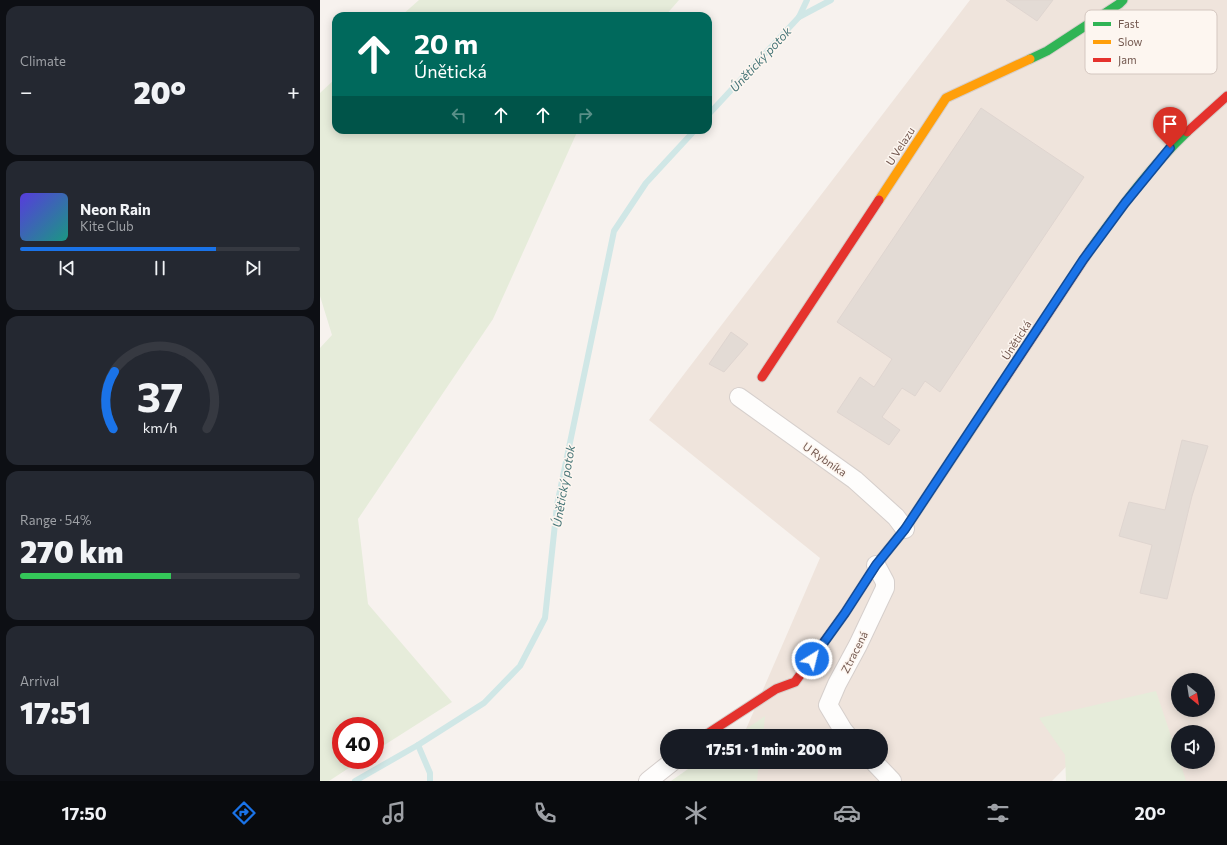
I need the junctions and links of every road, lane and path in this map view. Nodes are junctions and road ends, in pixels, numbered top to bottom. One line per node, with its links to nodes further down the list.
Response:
1 (1123, 0): 2 (street, U Velazu)
2 (1110, 10)
3 (1085, 26): 5 (street, U Velazu)
4 (1227, 96): 7 (street, Únětická)
5 (762, 377)
6 (738, 397): 7 (street, U Rybníka)
7 (905, 529): 8 (street, Únětická)
8 (876, 565): 9 (street, Únětická); 10 (street, Ztracená)
9 (715, 729)
10 (842, 729)
11 (663, 769): 13 (street)
12 (881, 769): 14 (street)
13 (648, 781)
14 (892, 781)

